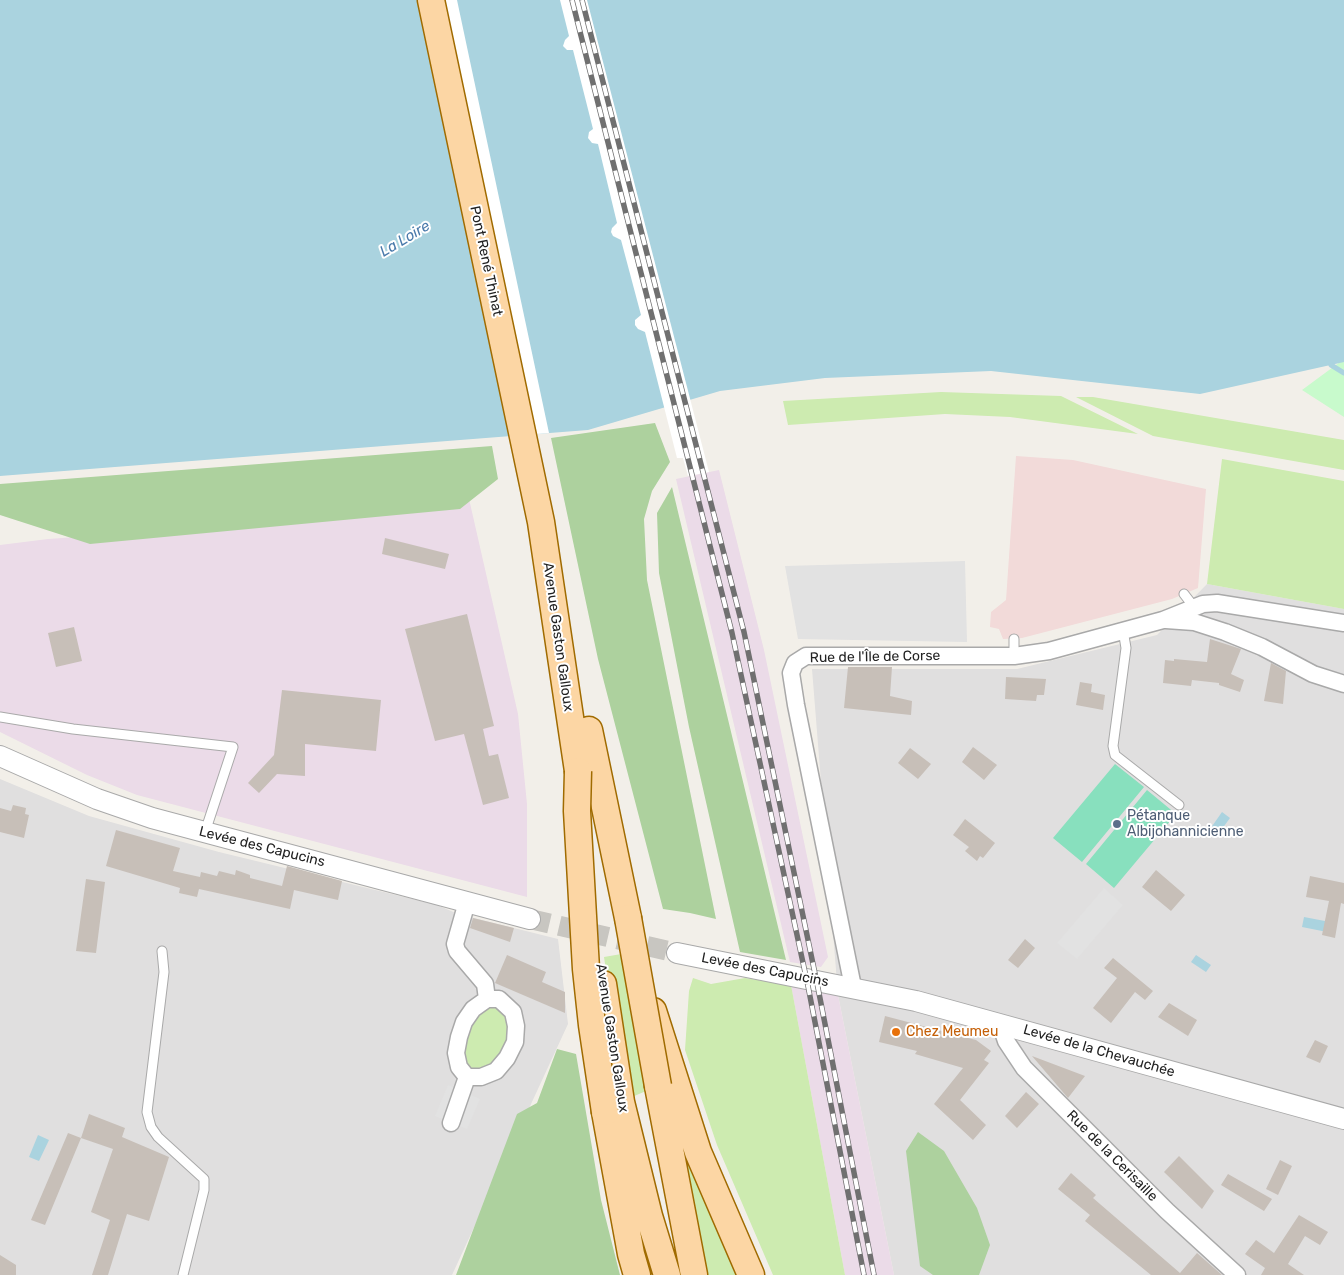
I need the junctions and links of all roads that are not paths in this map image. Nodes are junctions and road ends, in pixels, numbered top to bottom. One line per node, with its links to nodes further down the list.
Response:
1 (431, 0): 2 (main road, Pont René Thinat)
2 (546, 550): 14 (main road, Avenue Gaston Galloux); 22 (main road, Avenue Gaston Galloux, bridge)
3 (1163, 620): 4 (street, Rue de l'Île de Corse); 5 (street, Rue de l'Île de Corse); 8 (street, Rue de l'Île de Corse)
4 (1344, 623)
5 (1123, 630): 7 (street, Rue de l'Île de Corse); 11 (lane)
6 (1014, 639): 7 (lane)
7 (1014, 656): 18 (street, Rue de l'Île de Corse)
8 (1344, 684)
9 (0, 717): 12 (lane)
10 (0, 756): 12 (street, Levée des Capucins)
11 (1179, 805)
12 (205, 832): 13 (street, Levée des Capucins)
13 (467, 902): 15 (street, Levée des Capucins); 19 (street)
14 (628, 918): 28 (main road, Avenue Gaston Galloux, bridge); 29 (main road, bridge)
15 (530, 919)
16 (162, 951): 25 (lane)
17 (677, 953): 18 (street, Levée des Capucins)
18 (853, 987): 20 (street, Levée de la Chevauchée)
19 (487, 998): 21 (street); 21 (street)
20 (1006, 1025): 23 (street, Levée de la Chevauchée); 30 (street, Rue de la Cerisaille)
21 (467, 1077): 24 (street)
22 (613, 1108): 26 (main road); 27 (main road, Avenue Gaston Galloux)
23 (1344, 1119)
24 (451, 1123)
25 (183, 1275)
26 (637, 1275)
27 (667, 1275)
28 (694, 1275)
29 (751, 1275)
30 (1237, 1275)

